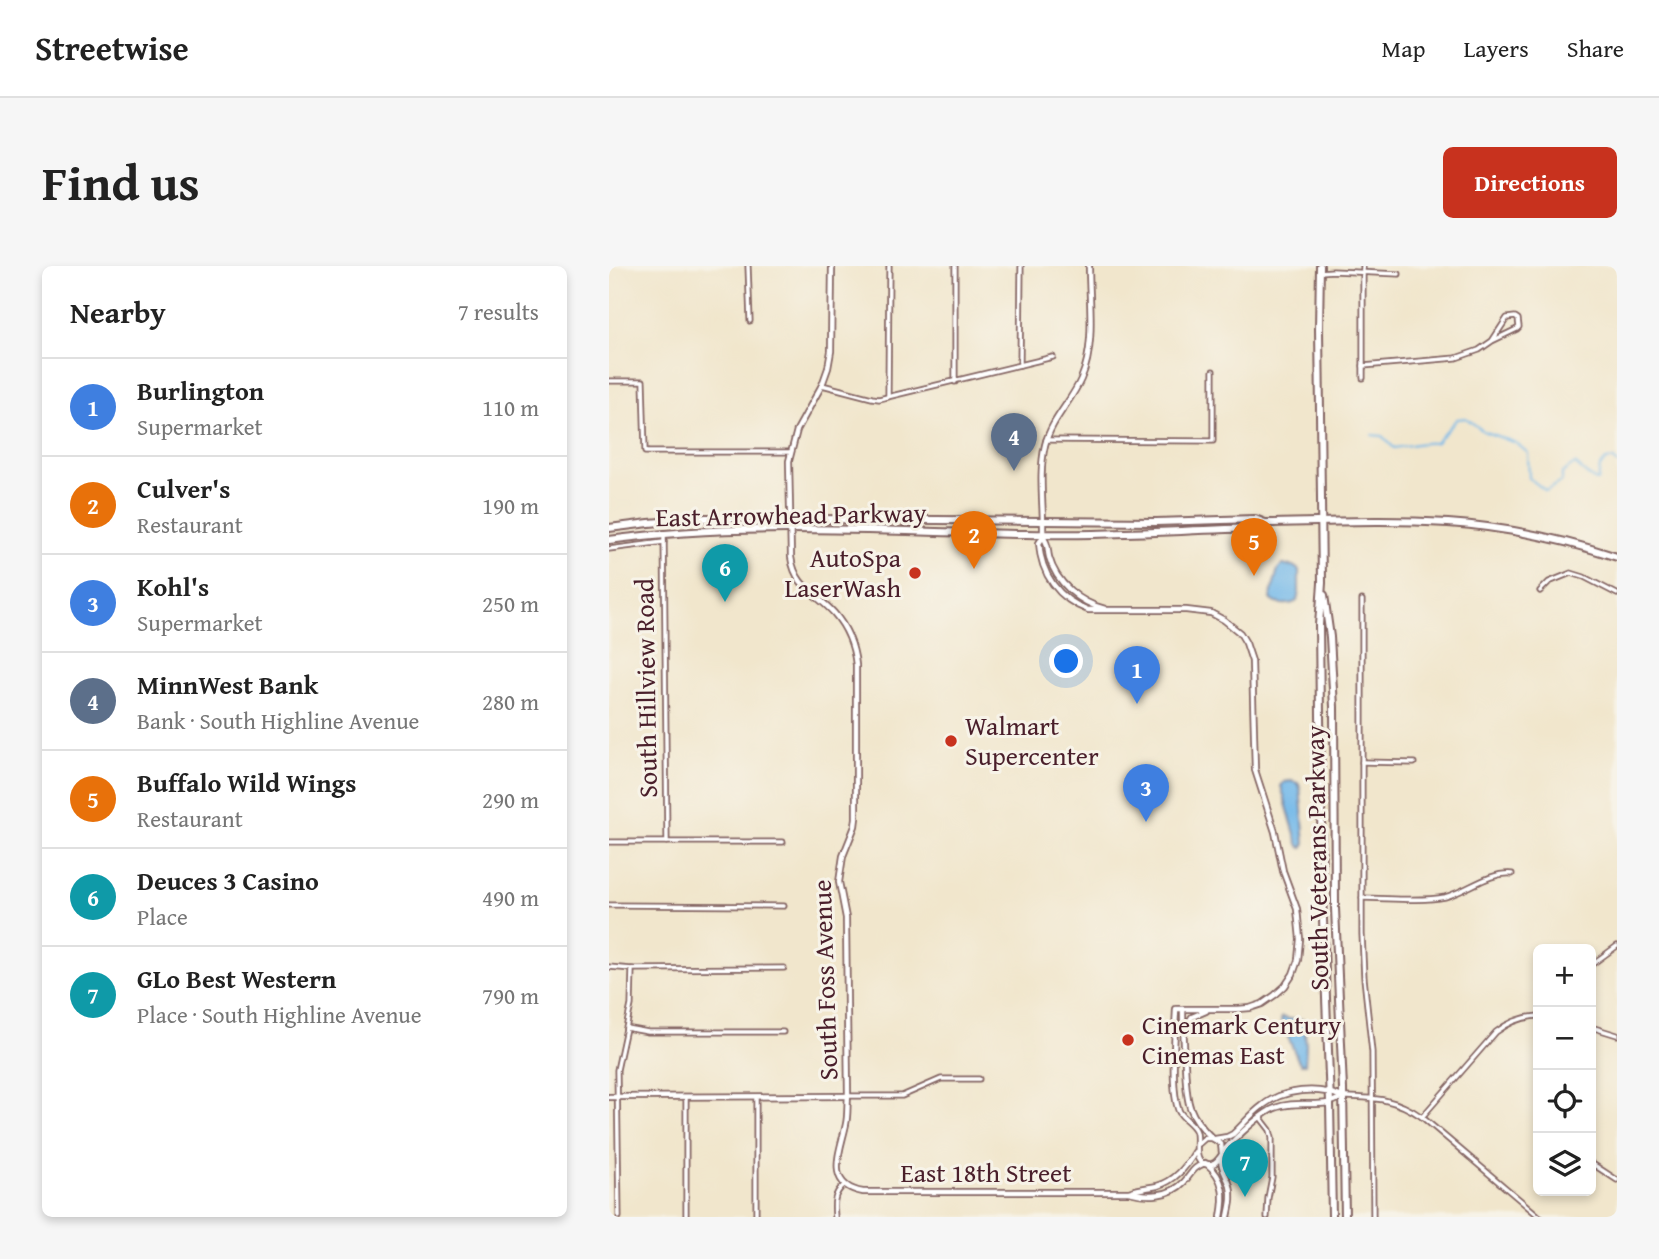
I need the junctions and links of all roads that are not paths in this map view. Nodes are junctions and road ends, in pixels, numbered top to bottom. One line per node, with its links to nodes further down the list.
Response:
1 (748, 266): 11 (street)
2 (832, 266): 20 (street, South Foss Avenue)
3 (889, 266): 21 (street)
4 (955, 266): 19 (street)
5 (1020, 266): 14 (street)
6 (1089, 266): 22 (street)
7 (1363, 266): 9 (street)
8 (1320, 269): 9 (street); 26 (main road, South Veterans Parkway)
9 (1363, 273): 10 (street); 15 (street)
10 (1399, 274)
11 (750, 321)
12 (1492, 341): 12 (street); 15 (street)
13 (1053, 357): 14 (street)
14 (1020, 365): 19 (street)
15 (1363, 366): 17 (street)
16 (1213, 371): 22 (street)
17 (1363, 377)
18 (609, 381): 23 (street)
19 (955, 382): 21 (street)
20 (822, 385): 21 (street); 23 (street, South Foss Avenue)
21 (888, 397)
22 (1046, 440): 25 (street)
23 (790, 452): 24 (street, South Foss Avenue)
24 (790, 519): 25 (main road, East Arrowhead Parkway); 28 (main road, East Arrowhead Parkway); 29 (street, South Foss Avenue)
25 (1043, 522): 27 (main road, East Arrowhead Parkway); 31 (street)
26 (1322, 522): 27 (main road, East Arrowhead Parkway); 35 (main road, East Arrowhead Parkway); 36 (main road, South Veterans Parkway)
27 (1265, 523): 31 (main road, East Arrowhead Parkway)
28 (609, 528)
29 (790, 529): 30 (main road, East Arrowhead Parkway); 31 (main road, East Arrowhead Parkway); 65 (street, South Foss Avenue)
30 (664, 533): 32 (main road, East Arrowhead Parkway); 33 (street, South Hillview Road)
31 (1043, 536): 40 (street); 40 (street)
32 (609, 540)
33 (664, 542): 34 (street); 44 (street, South Hillview Road)
34 (609, 549)
35 (1617, 557)
36 (1322, 583): 64 (main road, South Veterans Parkway); 70 (main road, South Veterans Parkway)
37 (1540, 591): 38 (street)
38 (1617, 594)
39 (1362, 600): 41 (street)
40 (1109, 610): 56 (street)
41 (1362, 762): 42 (street); 47 (street)
42 (1414, 763)
43 (609, 842): 44 (street)
44 (667, 842): 45 (street)
45 (783, 842)
46 (1512, 874): 47 (street)
47 (1362, 898): 71 (street)
48 (609, 905): 49 (street)
49 (784, 906)
50 (1617, 946): 51 (street)
51 (1596, 961)
52 (609, 967): 54 (street)
53 (784, 968): 54 (street)
54 (632, 969): 58 (street)
55 (1183, 1009): 56 (street); 62 (street); 76 (street)
56 (1213, 1009): 62 (street)
57 (1533, 1017): 74 (street)
58 (626, 1028): 60 (street); 67 (street)
59 (1596, 1029): 61 (street)
60 (783, 1032)
61 (1617, 1035)
62 (1182, 1037): 75 (street)
63 (979, 1079): 65 (street)
64 (1330, 1091): 70 (street); 72 (main road, South Veterans Parkway); 75 (street)
65 (848, 1096): 69 (street); 82 (street, South Foss Avenue)
66 (609, 1097): 67 (street)
67 (618, 1097): 68 (street); 84 (street)
68 (686, 1097): 69 (street); 85 (street)
69 (756, 1097): 86 (street)
70 (1343, 1097): 71 (street); 72 (street); 92 (main road, South Veterans Parkway)
71 (1373, 1097): 74 (street); 93 (street)
72 (1330, 1103): 73 (street, East 18th Street); 91 (main road, South Veterans Parkway)
73 (1260, 1117): 78 (street, East 18th Street); 90 (street)
74 (1422, 1117): 94 (street)
75 (1213, 1138): 76 (street); 78 (street)
76 (1197, 1144): 77 (street)
77 (1196, 1152): 79 (street); 83 (street, East 18th Street)
78 (1222, 1154): 79 (street, East 18th Street); 89 (street)
79 (1206, 1163): 83 (street, East 18th Street); 88 (street)
80 (1596, 1166): 81 (street)
81 (1617, 1180)
82 (844, 1185): 83 (street, East 18th Street); 87 (street, South Foss Avenue)
83 (1129, 1192)
84 (619, 1217)
85 (686, 1217)
86 (756, 1217)
87 (835, 1217)
88 (1221, 1217)
89 (1228, 1217)
90 (1267, 1217)
91 (1332, 1217)
92 (1345, 1217)
93 (1373, 1217)
94 (1540, 1217)

